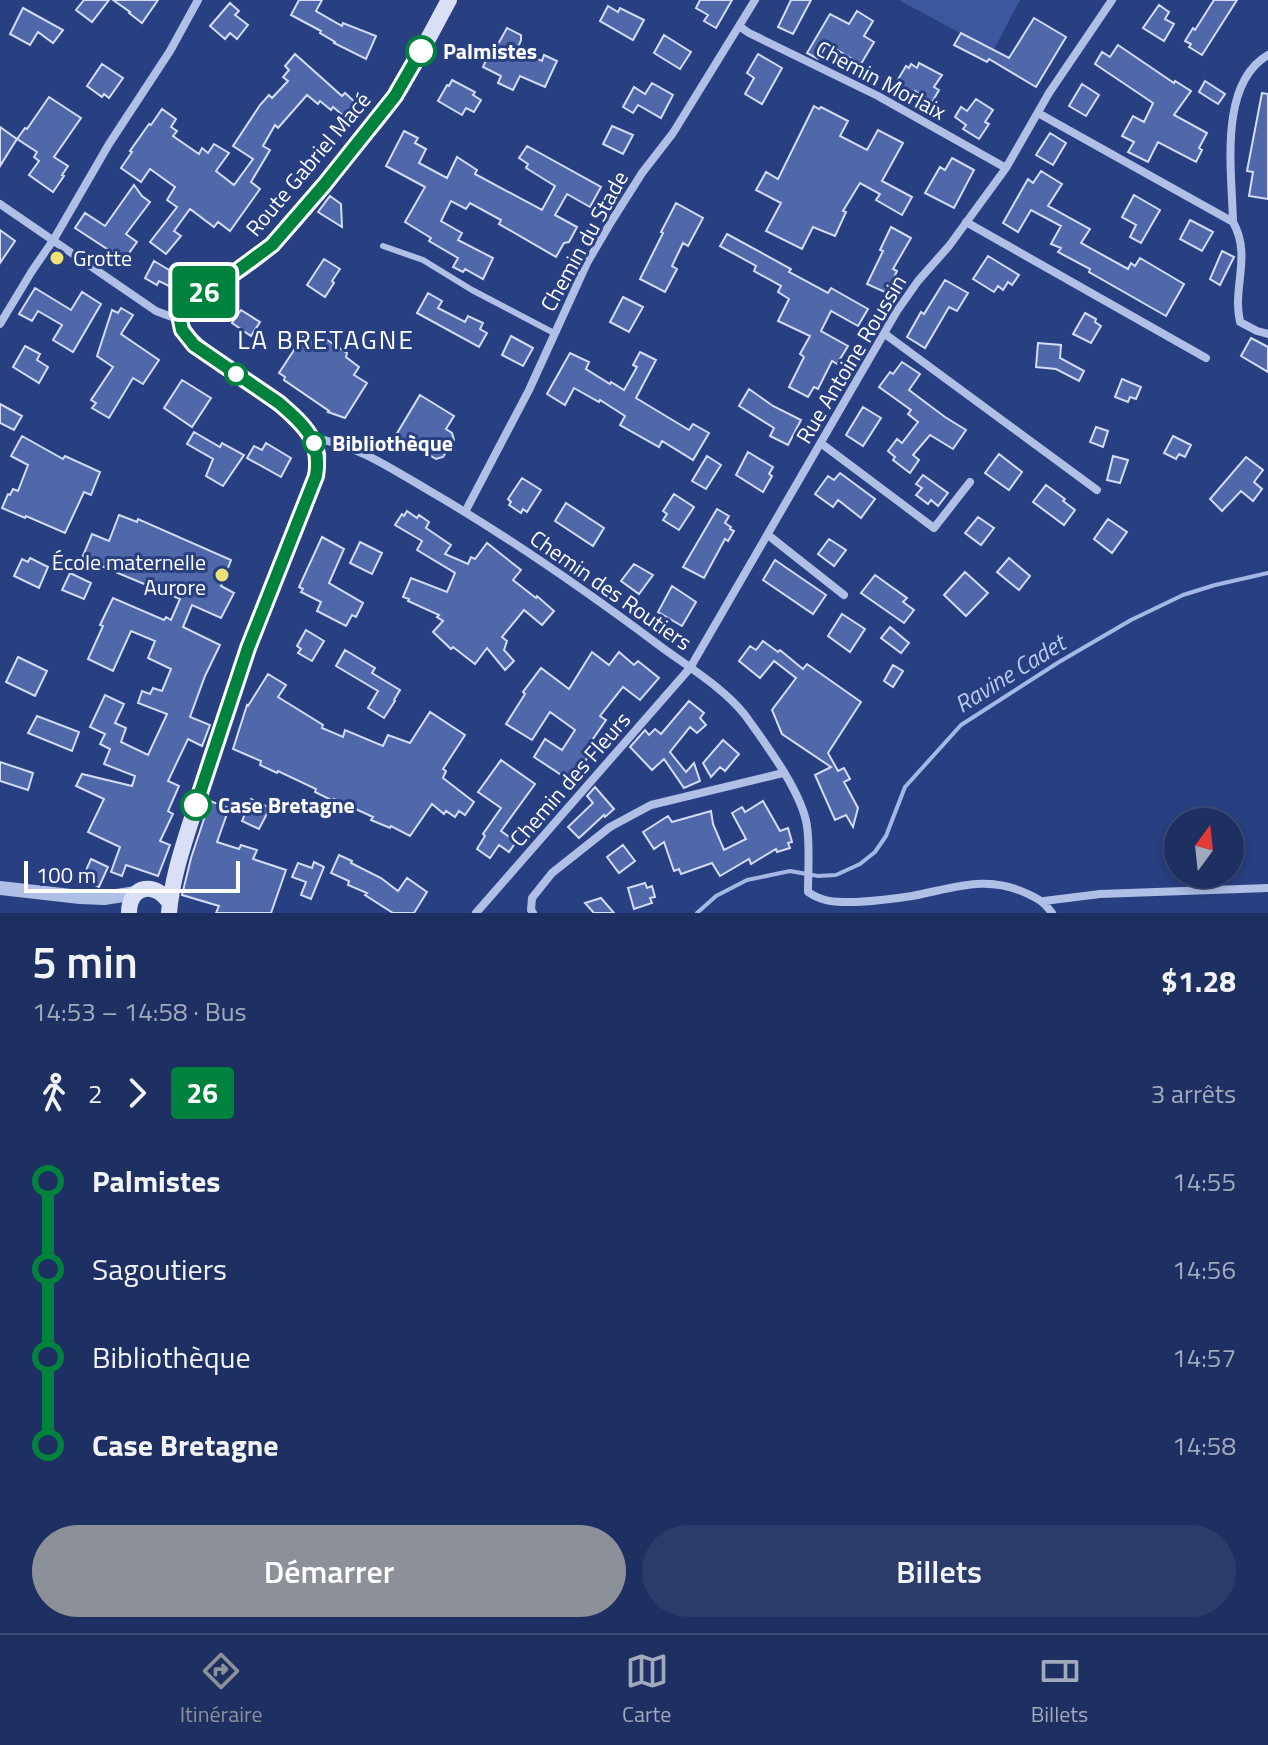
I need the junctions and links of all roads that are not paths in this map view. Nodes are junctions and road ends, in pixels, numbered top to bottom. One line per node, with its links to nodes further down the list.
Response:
1 (198, 0): 12 (street)
2 (449, 0): 14 (main road, Route Gabriel Macé)
3 (755, 0): 5 (street, Chemin du Stade)
4 (1112, 0): 7 (street, Rue Antoine Roussin)
5 (739, 26): 8 (street, Chemin Morlaix); 16 (street, Chemin du Stade)
6 (1268, 55): 11 (street)
7 (1038, 113): 8 (street, Rue Antoine Roussin); 11 (street)
8 (1006, 168): 10 (street, Rue Antoine Roussin)
9 (0, 204): 12 (street)
10 (966, 222): 17 (street, Rue Antoine Roussin); 19 (street)
11 (1233, 222): 18 (street)
12 (54, 239): 14 (street); 15 (street)
13 (383, 246): 16 (lane)
14 (180, 320): 20 (main road)
15 (0, 324)
16 (554, 333): 24 (street, Chemin du Stade)
17 (885, 334): 21 (street, Rue Antoine Roussin); 23 (street)
18 (1268, 334)
19 (1206, 358)
20 (312, 438): 24 (street, Chemin des Routiers); 29 (main road)
21 (822, 444): 22 (street); 25 (street, Rue Antoine Roussin)
22 (970, 482)
23 (1097, 490)
24 (465, 512): 27 (street, Chemin des Routiers)
25 (768, 535): 26 (street); 27 (street, Rue Antoine Roussin)
26 (844, 595)
27 (690, 668): 28 (street, Chemin des Routiers); 37 (street, Chemin des Fleurs)
28 (783, 773): 34 (street, Chemin des Routiers); 38 (street)
29 (177, 869): 32 (main road); 35 (main road)
30 (0, 888): 33 (street)
31 (1268, 888): 34 (street)
32 (144, 891): 33 (street); 35 (main road); 36 (main road)
33 (104, 898): 36 (street)
34 (1044, 901): 39 (street)
35 (170, 909)
36 (128, 913)
37 (476, 913)
38 (533, 913)
39 (1052, 913)

